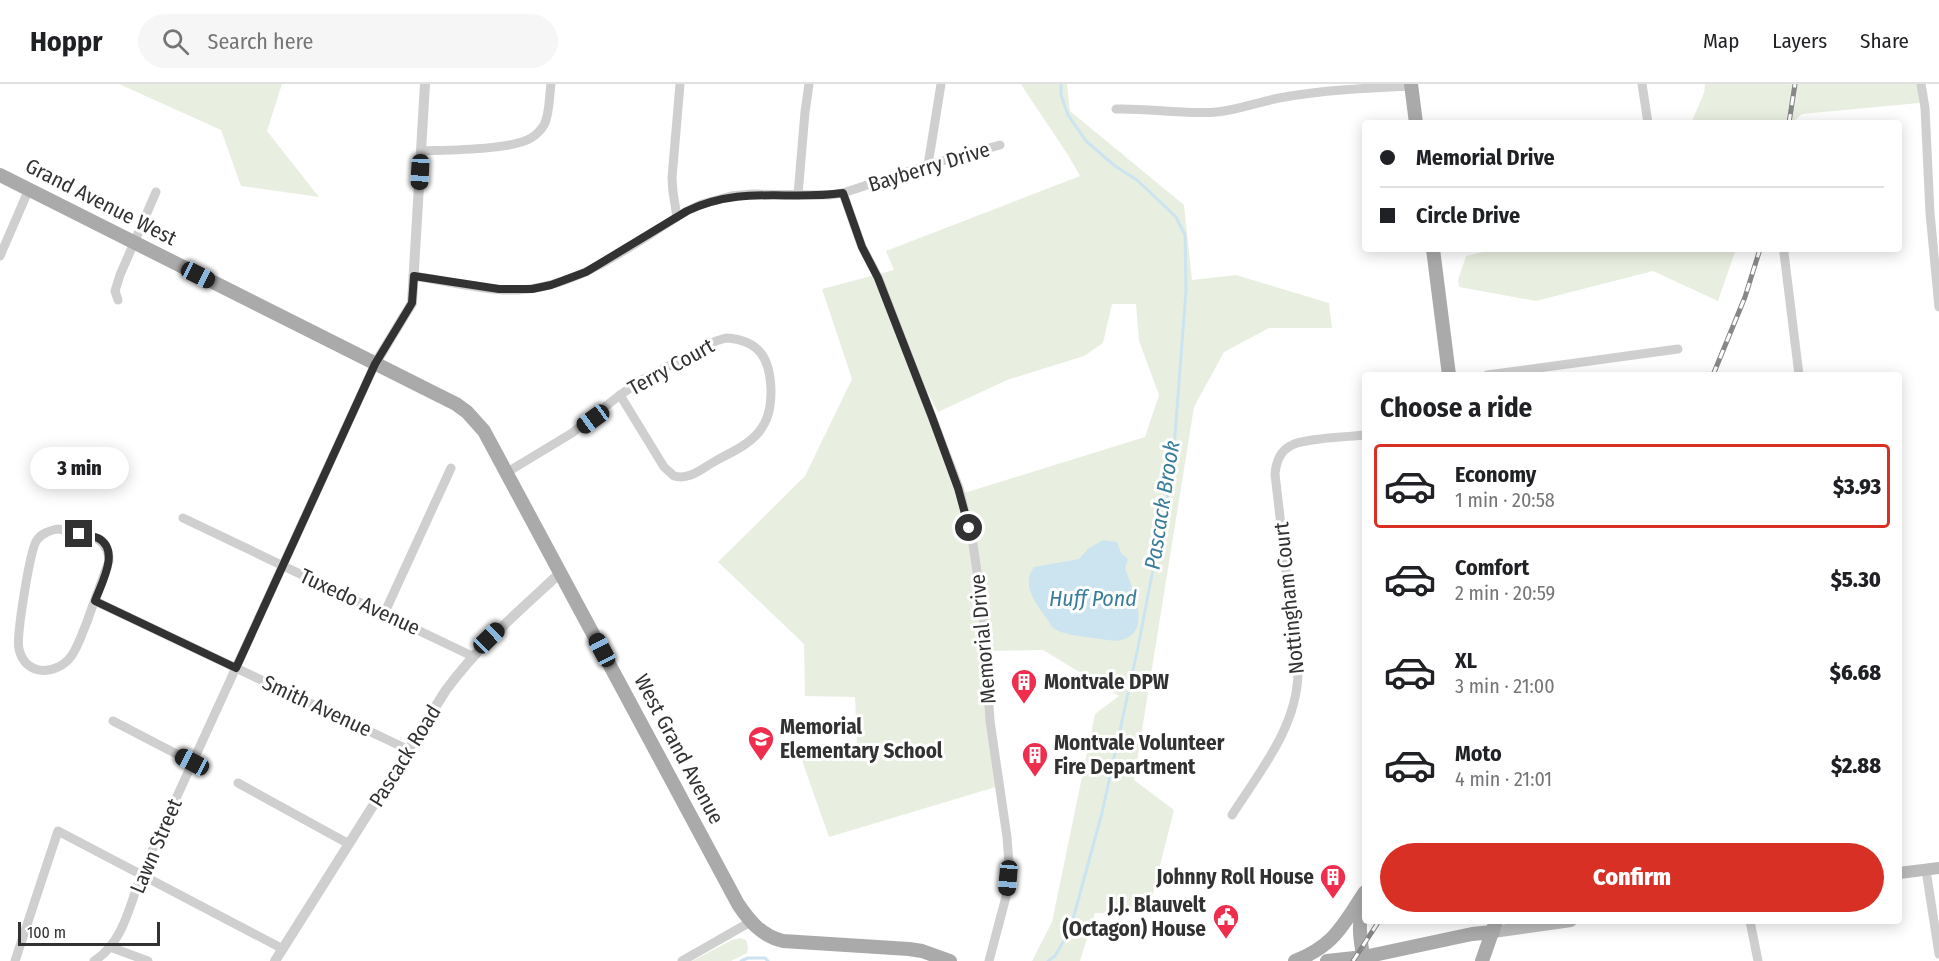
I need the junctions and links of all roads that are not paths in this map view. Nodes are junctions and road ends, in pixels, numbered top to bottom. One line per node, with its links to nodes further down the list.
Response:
1 (425, 84): 13 (street)
2 (551, 84): 13 (street)
3 (680, 84): 20 (street)
4 (809, 84): 19 (street)
5 (941, 84): 14 (street)
6 (1642, 84): 11 (street)
7 (1921, 84): 27 (street)
8 (1412, 85): 9 (street); 10 (main road)
9 (1116, 108)
10 (1416, 120)
11 (1648, 120)
12 (1000, 145): 14 (street, Bayberry Drive)
13 (421, 151): 25 (street)
14 (928, 165): 18 (street, Bayberry Drive)
15 (0, 175): 16 (main road, Grand Avenue West)
16 (29, 189): 21 (main road, Grand Avenue West); 24 (street)
17 (156, 192): 21 (street)
18 (843, 193): 19 (street, Bayberry Drive); 69 (street, Memorial Drive)
19 (798, 195): 20 (street, Bayberry Drive)
20 (677, 217): 25 (street, Bayberry Drive)
21 (133, 242): 26 (street); 29 (main road, Grand Avenue West)
22 (1433, 252): 30 (main road)
23 (1784, 252): 32 (street)
24 (0, 256)
25 (414, 276): 29 (street)
26 (118, 300)
27 (1939, 307)
28 (1678, 349): 31 (street)
29 (375, 364): 36 (main road, West Grand Avenue); 38 (street, Lawn Street)
30 (1449, 372)
31 (1509, 372)
32 (1799, 372)
33 (620, 395): 33 (street, Terry Court); 36 (street, Terry Court)
34 (1362, 435): 48 (street, Nottingham Court)
35 (451, 468): 41 (street)
36 (506, 473): 39 (main road, West Grand Avenue)
37 (183, 518): 38 (street, Tuxedo Avenue)
38 (283, 566): 41 (street, Tuxedo Avenue); 43 (street, Lawn Street)
39 (560, 573): 42 (street, Pascack Road); 55 (main road, West Grand Avenue)
40 (95, 601): 40 (street); 43 (street, Smith Avenue)
41 (384, 614): 42 (street, Tuxedo Avenue)
42 (472, 656): 45 (street, Pascack Road)
43 (236, 668): 45 (street, Smith Avenue); 46 (street, Lawn Street)
44 (113, 721): 46 (street)
45 (409, 750): 49 (street, Pascack Road)
46 (192, 762): 52 (street, Lawn Street)
47 (238, 783): 49 (street)
48 (1232, 815)
49 (350, 844): 60 (street, Pascack Road)
50 (1933, 869): 51 (main road); 61 (street)
51 (1902, 873)
52 (141, 875): 59 (street, Lawn Street); 60 (street); 63 (street)
53 (1362, 896): 70 (main road)
54 (1362, 909): 62 (main road)
55 (752, 921): 67 (street); 68 (main road, West Grand Avenue)
56 (1525, 924): 58 (main road)
57 (1751, 924): 73 (street)
58 (1495, 926): 62 (main road); 72 (main road)
59 (110, 947): 64 (street, Lawn Street); 65 (street)
60 (283, 950): 66 (street, Pascack Road)
61 (1939, 954)
62 (1364, 959): 71 (main road)
63 (15, 961)
64 (94, 961)
65 (148, 961)
66 (275, 961)
67 (682, 961)
68 (950, 961)
69 (989, 961)
70 (1295, 961)
71 (1327, 961)
72 (1482, 961)
73 (1758, 961)

